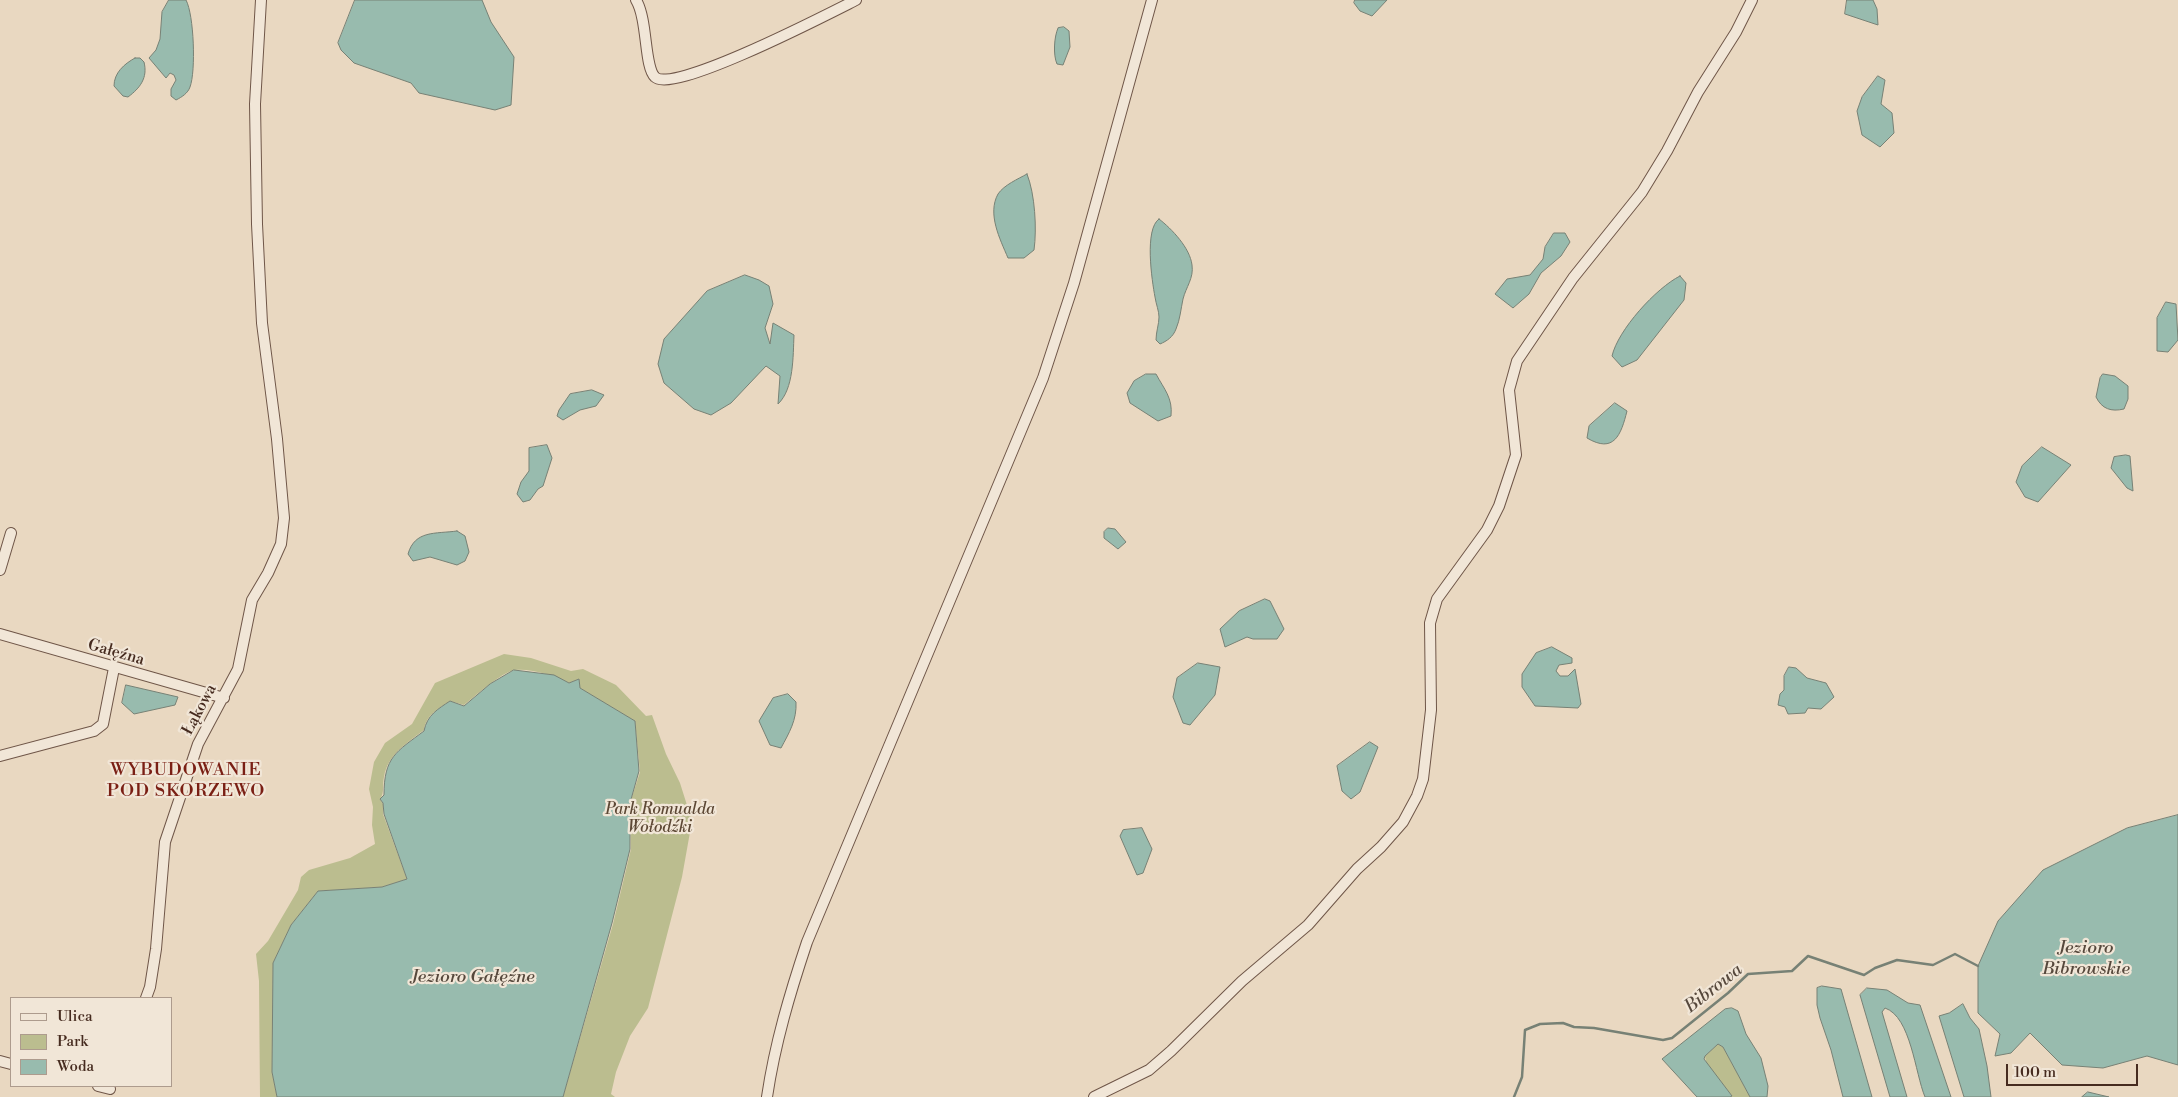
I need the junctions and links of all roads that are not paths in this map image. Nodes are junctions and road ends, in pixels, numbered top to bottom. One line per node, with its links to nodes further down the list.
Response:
1 (261, 0): 10 (street, Łąkowa)
2 (636, 0): 3 (street)
3 (856, 0)
4 (1152, 0): 13 (street)
5 (1752, 0): 14 (street)
6 (11, 533): 7 (street)
7 (0, 570)
8 (0, 634): 9 (street, Gałęźna)
9 (114, 668): 10 (street, Gałęźna); 11 (street)
10 (224, 698): 12 (street, Łąkowa)
11 (0, 756)
12 (146, 997)
13 (767, 1097)
14 (1094, 1097)

